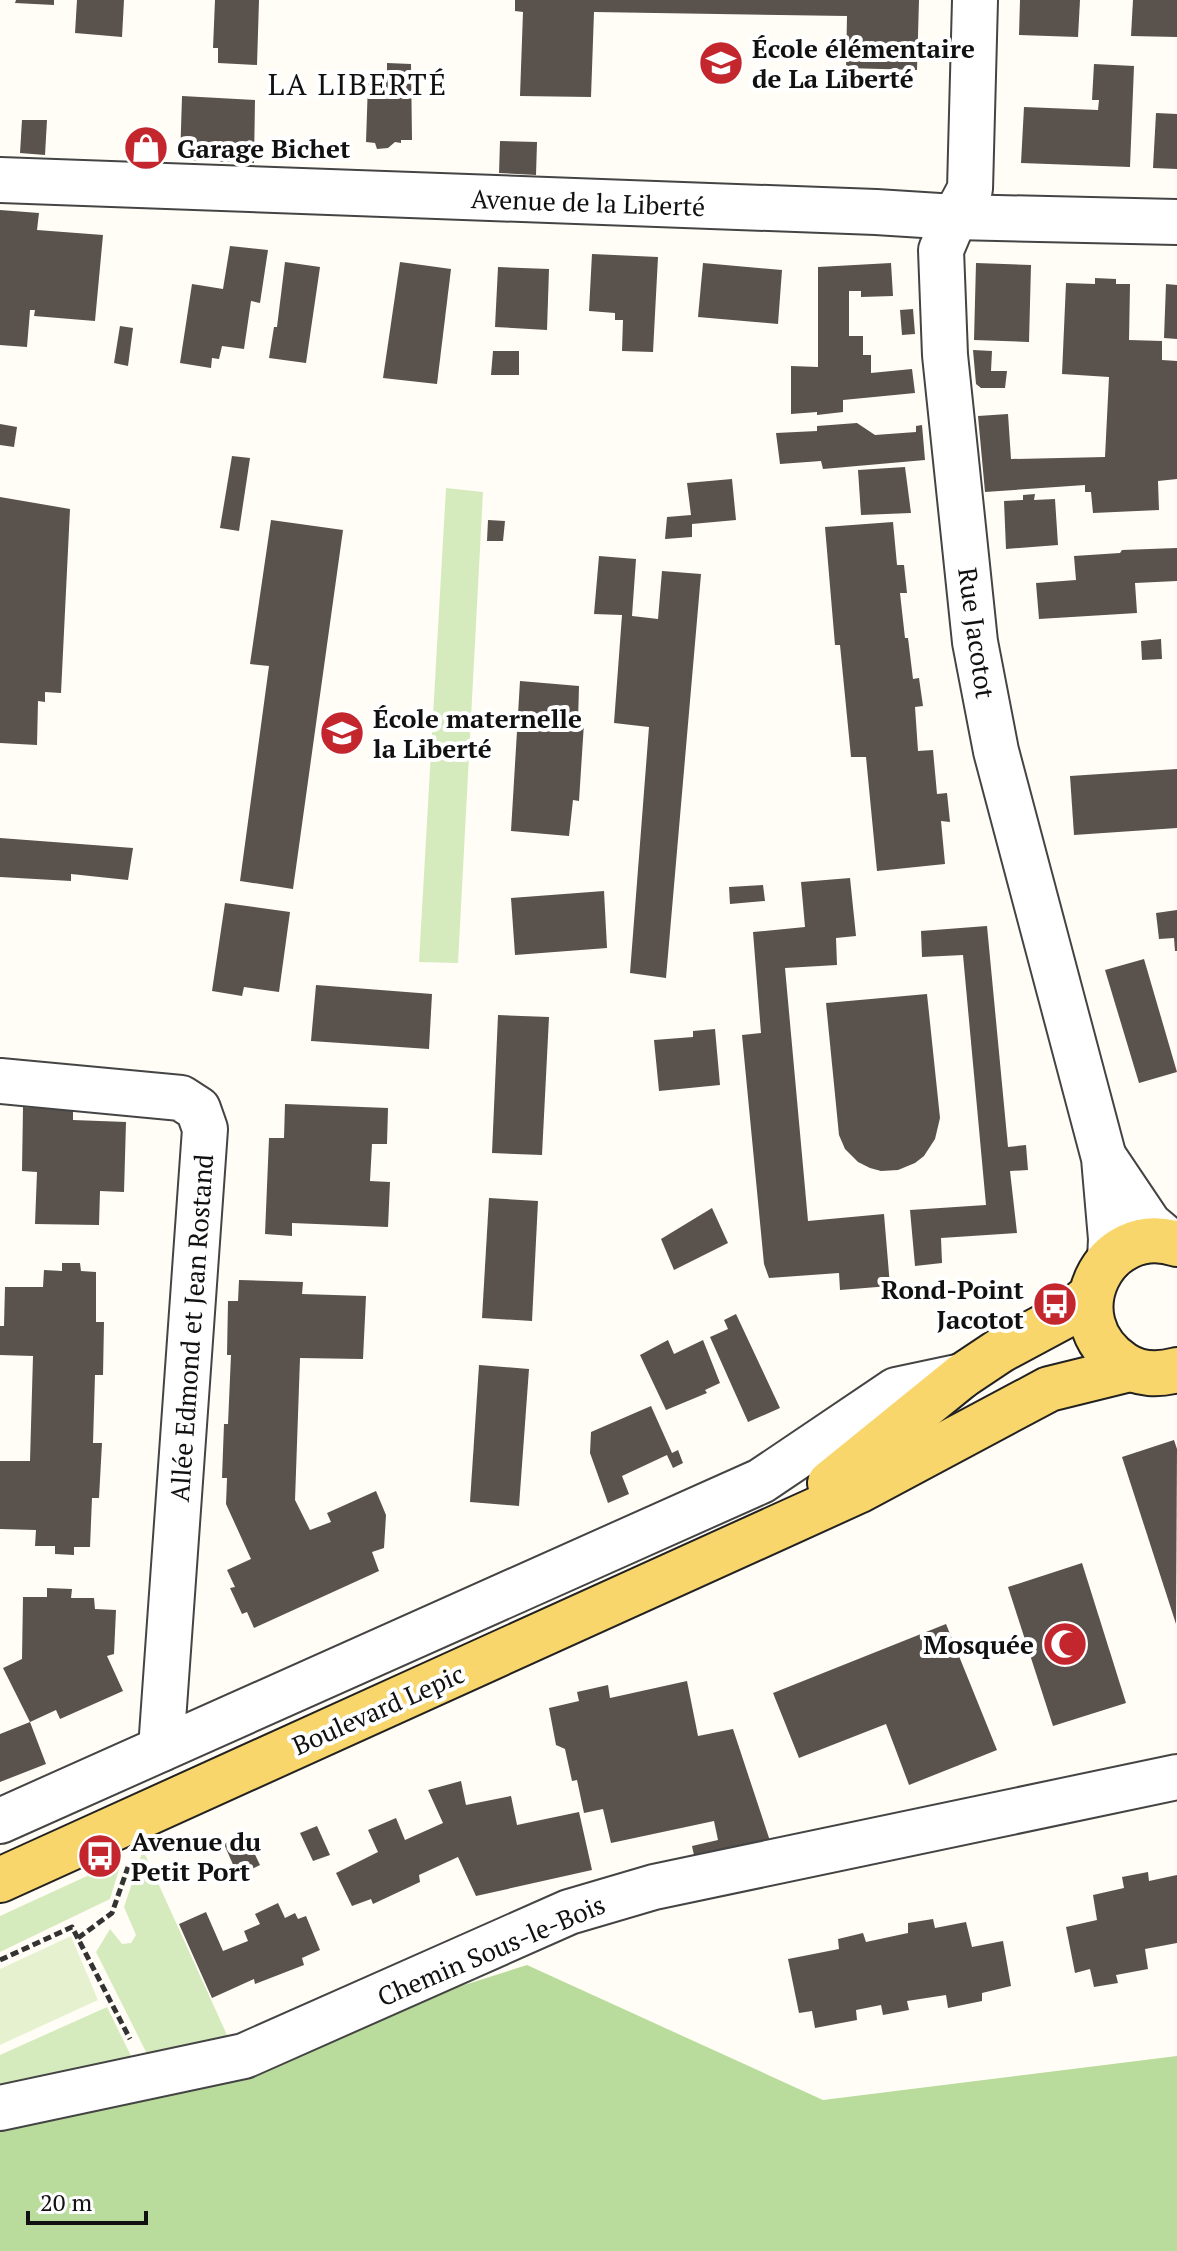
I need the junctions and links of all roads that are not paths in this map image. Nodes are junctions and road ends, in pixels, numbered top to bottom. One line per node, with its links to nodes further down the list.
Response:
1 (975, 0): 3 (street, Rue Jacotot)
2 (0, 180): 3 (street, Avenue de la Liberté)
3 (955, 217): 4 (street, Avenue de la Liberté); 6 (street, Rue Jacotot)
4 (1177, 222)
5 (0, 1081): 13 (street, Allée Edmond et Jean Rostand)
6 (1104, 1158): 7 (street); 8 (street, Rue Jacotot)
7 (1173, 1242): 8 (main road)
8 (1100, 1278): 9 (main road); 11 (main road)
9 (1130, 1369): 10 (main road); 12 (main road)
10 (1177, 1370)
11 (962, 1376): 12 (main road); 13 (street)
12 (756, 1537): 16 (main road, Boulevard Lepic)
13 (161, 1749): 15 (street)
14 (1177, 1777): 17 (street, Chemin Sous-le-Bois)
15 (0, 1821)
16 (0, 1880)
17 (0, 2108)

